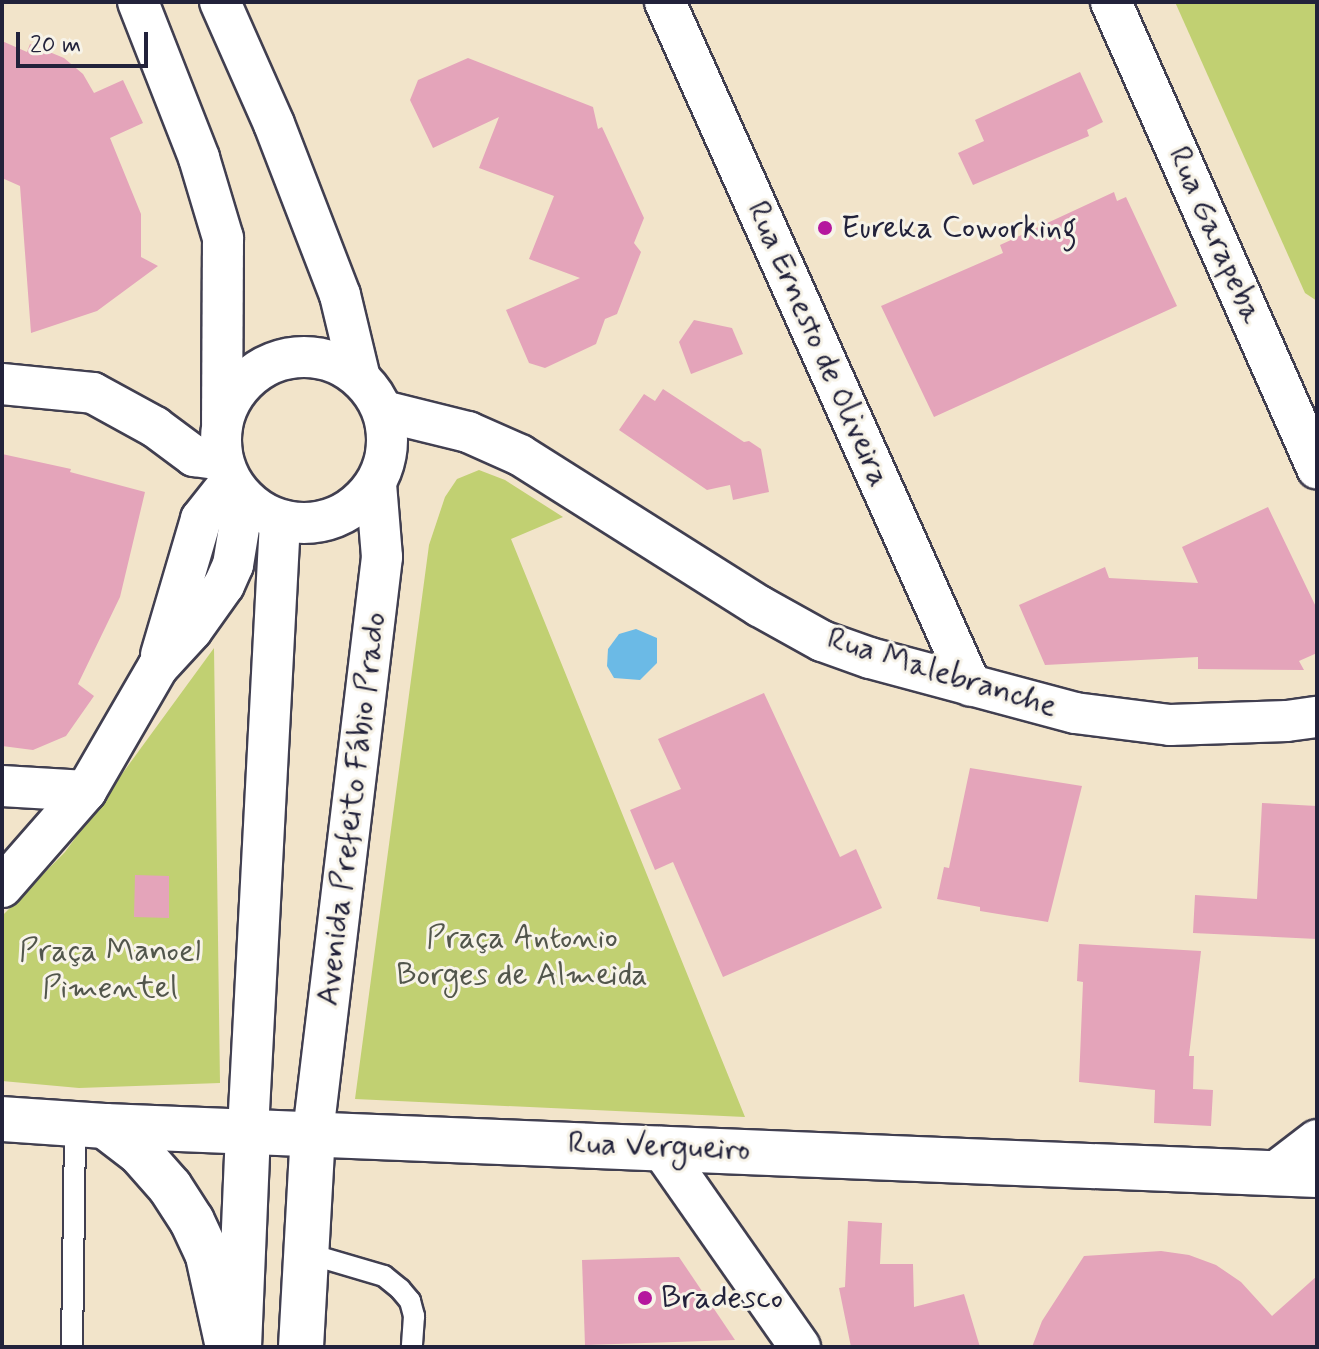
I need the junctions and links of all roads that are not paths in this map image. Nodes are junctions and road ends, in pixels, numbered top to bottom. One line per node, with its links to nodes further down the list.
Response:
1 (138, 2): 9 (street)
2 (220, 2): 5 (street)
3 (665, 2): 15 (street, Rua Ernesto de Oliveira)
4 (1111, 2): 7 (street, Rua Garapeba)
5 (360, 378): 8 (street); 9 (street)
6 (2, 384): 11 (street)
7 (1306, 408): 10 (street, Rua Garapeba)
8 (383, 411): 12 (street); 15 (street, Rua Malebranche)
9 (222, 421): 11 (street)
10 (1317, 468)
11 (223, 474): 13 (street); 14 (street); 14 (street)
12 (376, 484): 13 (street); 23 (street, Avenida Prefeito Fábio Prado)
13 (280, 521): 22 (street)
14 (158, 667): 18 (street)
15 (971, 686): 16 (street, Rua Malebranche)
16 (1317, 717)
17 (2, 786): 18 (street)
18 (86, 791): 19 (street)
19 (2, 887)
20 (2, 1119): 21 (main road, Rua Vergueiro)
21 (90, 1125): 22 (main road, Rua Vergueiro); 29 (lane); 30 (main road)
22 (248, 1130): 23 (main road, Rua Vergueiro); 31 (main road)
23 (313, 1133): 25 (main road, Rua Vergueiro); 28 (main road)
24 (1317, 1140): 26 (street)
25 (660, 1147): 26 (main road, Rua Vergueiro); 34 (street)
26 (1274, 1173): 27 (main road, Rua Vergueiro)
27 (1317, 1175)
28 (306, 1253): 32 (main road); 33 (lane)
29 (72, 1347)
30 (228, 1347)
31 (239, 1347)
32 (301, 1347)
33 (412, 1347)
34 (800, 1347)

